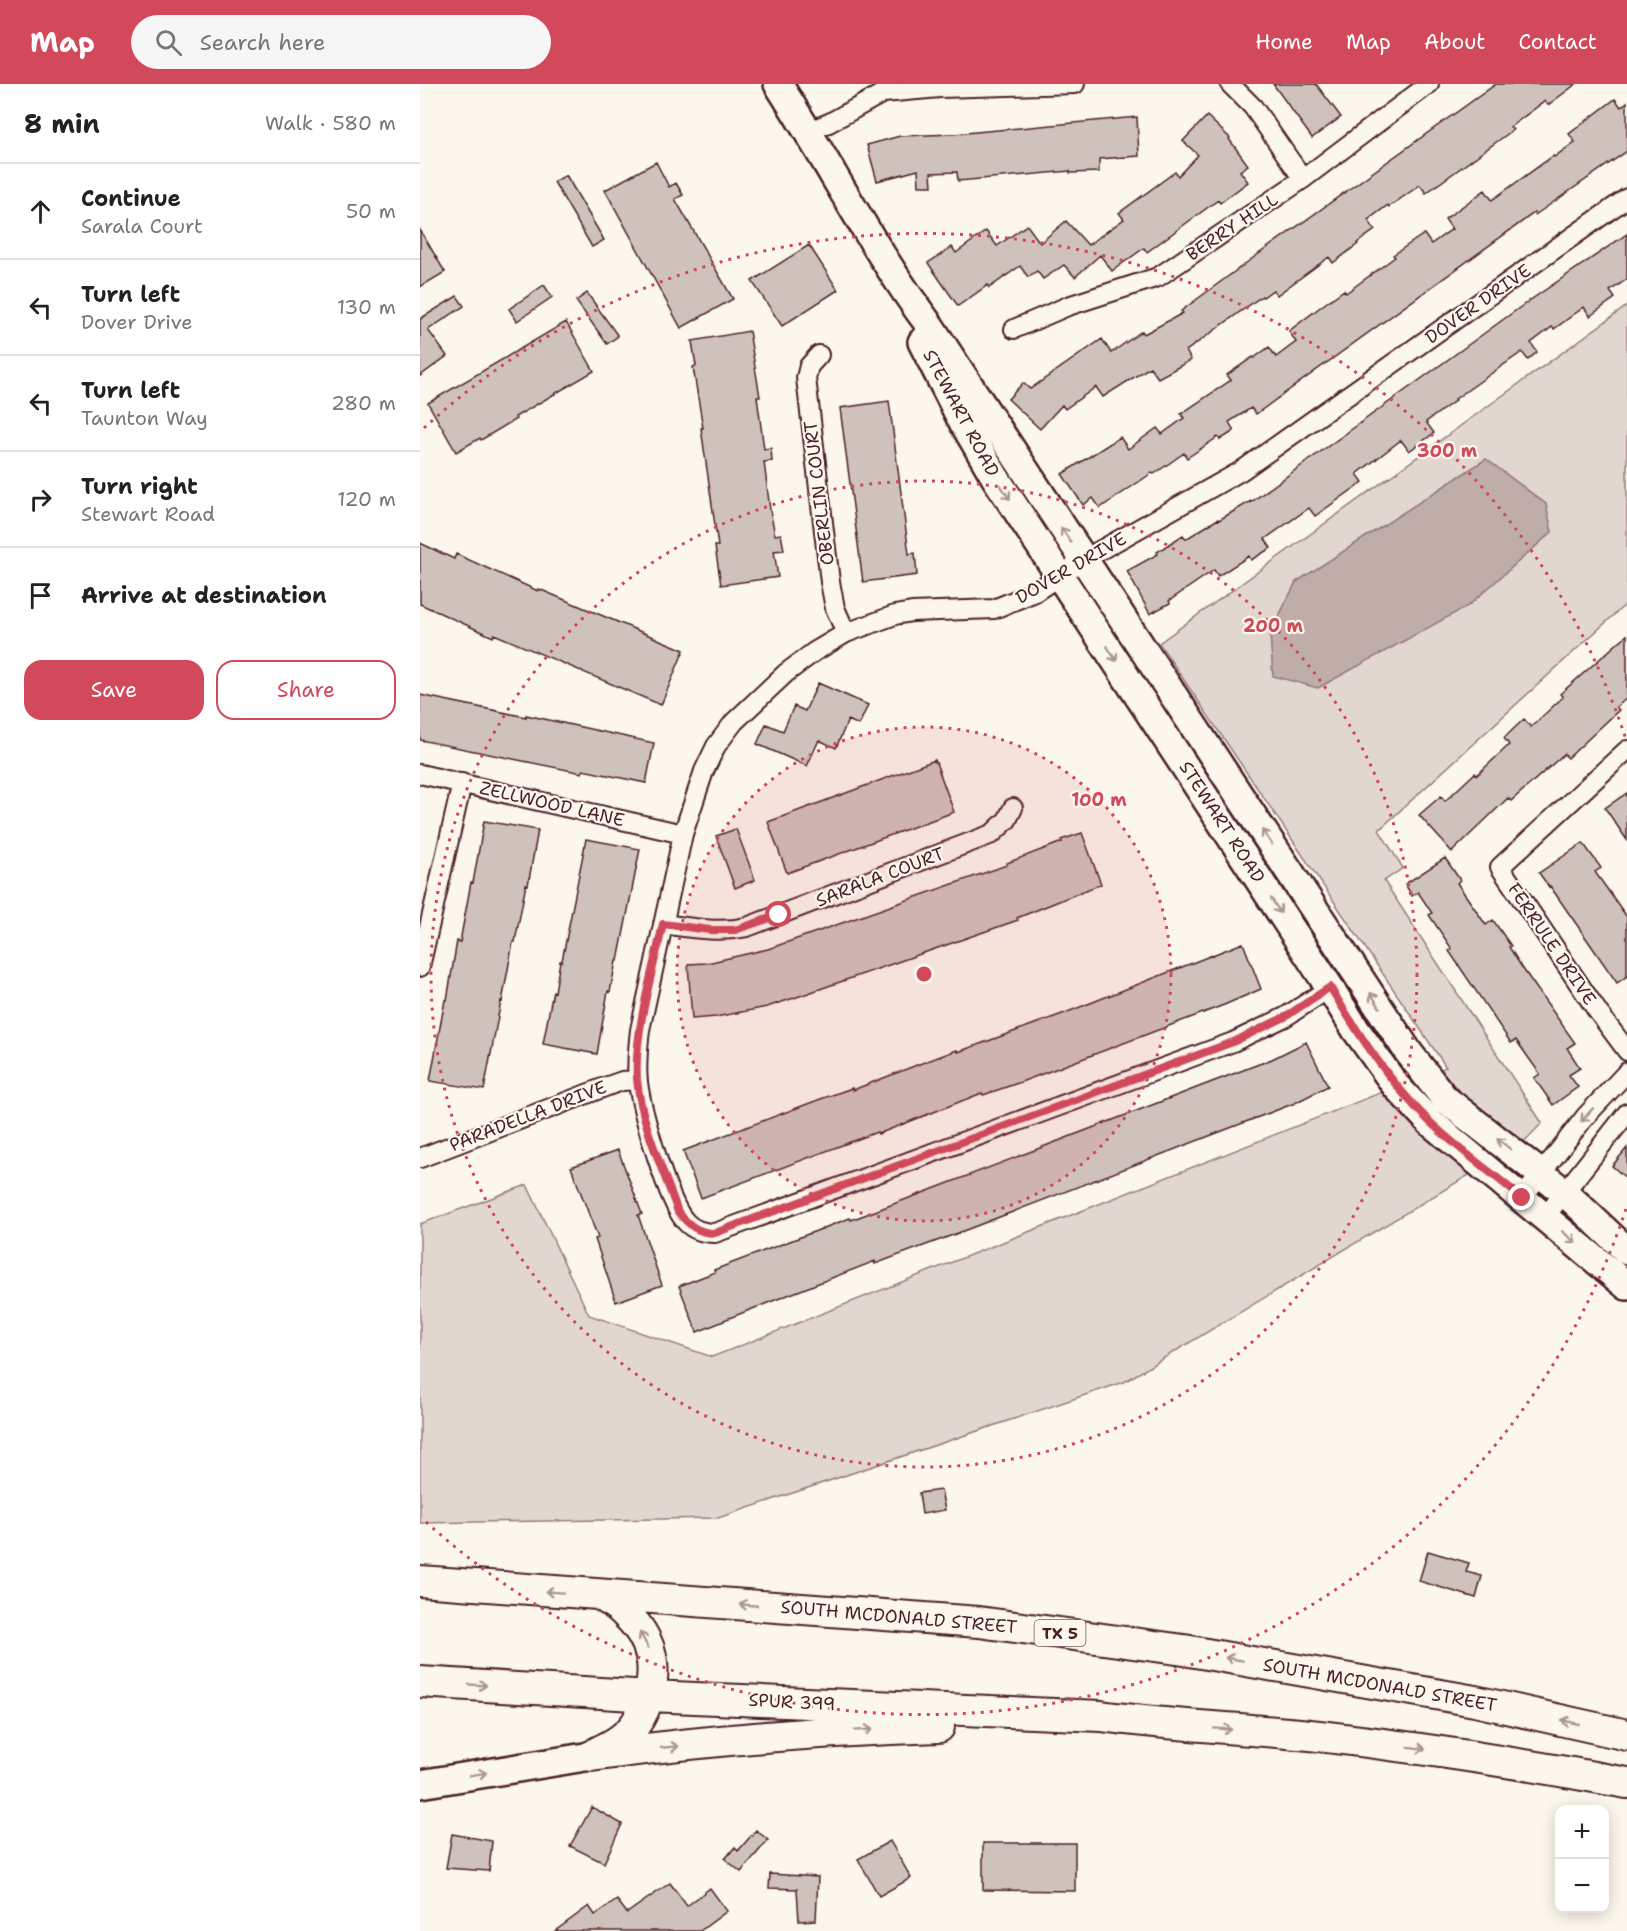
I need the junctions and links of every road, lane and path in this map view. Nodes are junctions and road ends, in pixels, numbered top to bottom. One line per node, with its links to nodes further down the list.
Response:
1 (778, 84): 5 (street, STEWART ROAD)
2 (1075, 84): 5 (street)
3 (1230, 84): 6 (street)
4 (1429, 84): 6 (street, BERRY HILL)
5 (809, 131): 8 (street, STEWART ROAD)
6 (1303, 179): 9 (street, BERRY HILL)
7 (1627, 198): 11 (street, DOVER DRIVE)
8 (903, 290): 11 (street, STEWART ROAD, one-way to 8); 12 (street, STEWART ROAD, one-way to 12)
9 (1014, 329)
10 (819, 356): 13 (street, OBERLIN COURT)
11 (1083, 561): 12 (street, DOVER DRIVE); 27 (street, STEWART ROAD, one-way to 11)
12 (1061, 576): 13 (street, DOVER DRIVE); 21 (street, STEWART ROAD, one-way to 21)
13 (846, 633): 18 (street, DOVER DRIVE)
14 (1627, 750): 22 (street, FERRULE DRIVE)
15 (420, 774): 16 (street, ZELLWOOD LANE)
16 (462, 783): 18 (street, ZELLWOOD LANE); 20 (street)
17 (1013, 808): 19 (street, SARALA COURT)
18 (683, 834): 19 (street, DOVER DRIVE)
19 (663, 924): 24 (street, DOVER DRIVE)
20 (420, 967)
21 (1330, 987): 24 (street, DOVER DRIVE); 29 (street, STEWART ROAD)
22 (1627, 1051)
23 (1627, 1072): 27 (street, one-way to 27)
24 (638, 1080): 26 (street, PARADELLA DRIVE)
25 (1627, 1113): 28 (street)
26 (420, 1158)
27 (1541, 1173): 28 (street, STEWART ROAD); 29 (street)
28 (1564, 1192): 30 (street); 31 (street, STEWART ROAD)
29 (1522, 1198): 30 (street, STEWART ROAD)
30 (1545, 1217): 32 (street, STEWART ROAD, one-way to 32)
31 (1627, 1251)
32 (1627, 1286)
33 (420, 1581): 34 (main road)
34 (486, 1587): 35 (street, TX 5); 36 (main road, SOUTH MCDONALD STREET / TX 5, one-way to 34)
35 (420, 1595)
36 (601, 1595): 38 (main road, one-way to 36); 40 (main road, SOUTH MCDONALD STREET / TX 5, one-way to 36)
37 (420, 1682): 38 (main road, SPUR 399, one-way to 38)
38 (650, 1696): 39 (main road, SPUR 399); 41 (main road)
39 (1164, 1725): 41 (main road, one-way to 39); 42 (main road, one-way to 42)
40 (1627, 1735)
41 (591, 1756): 43 (street, one-way to 41)
42 (1627, 1783)
43 (420, 1784)

